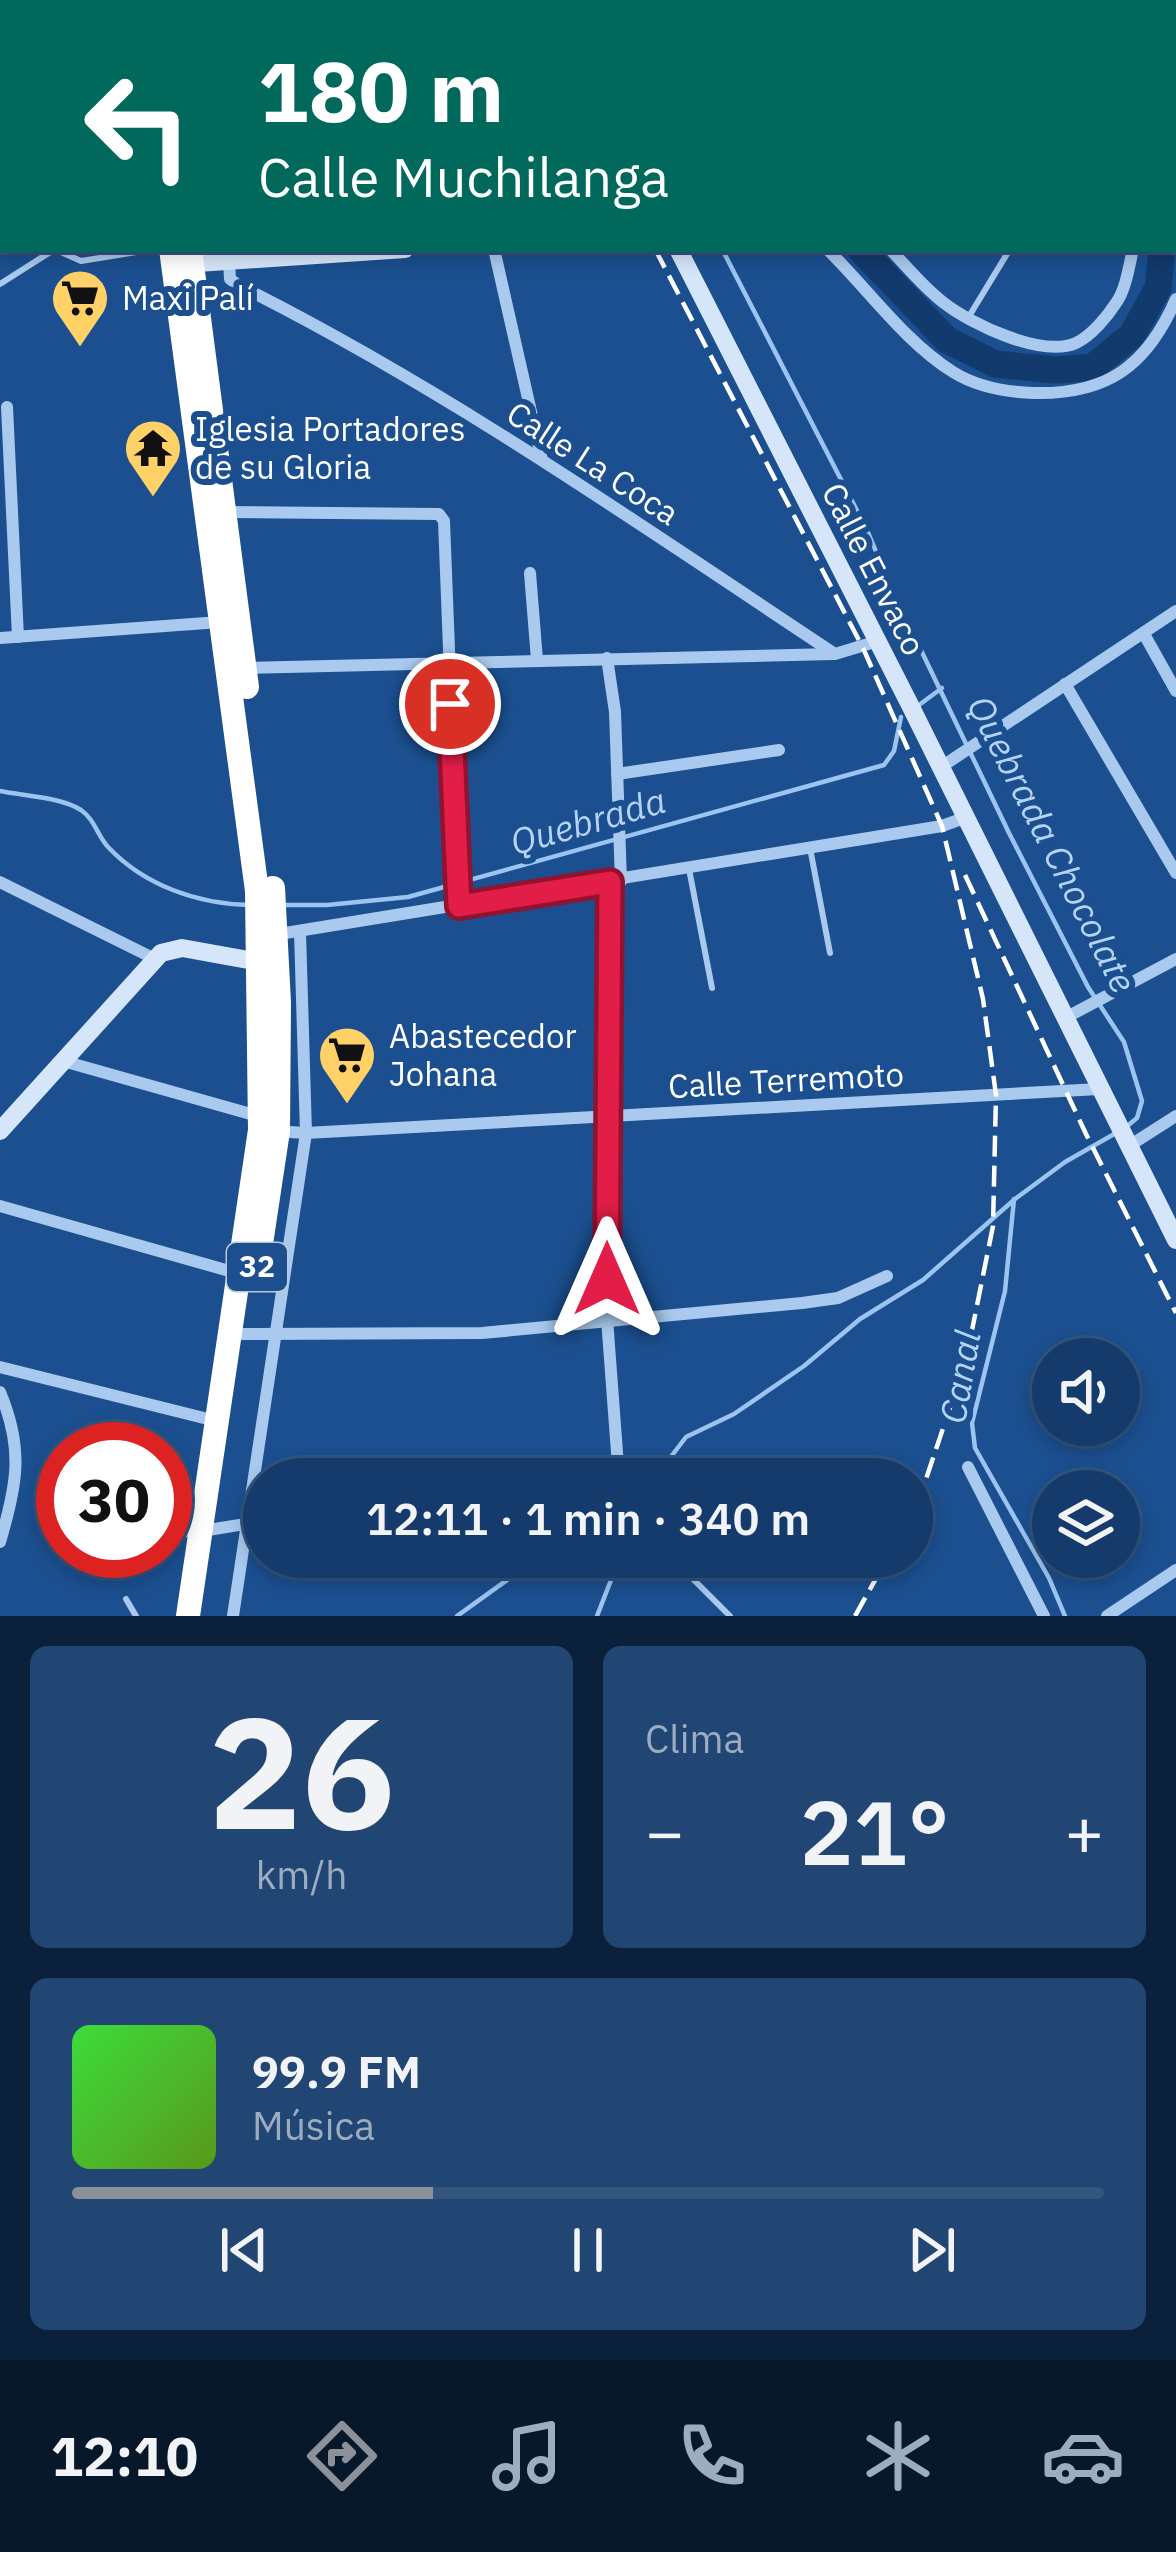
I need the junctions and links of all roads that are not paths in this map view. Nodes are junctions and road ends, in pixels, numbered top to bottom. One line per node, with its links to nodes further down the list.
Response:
1 (50, 252): 12 (lane)
2 (62, 252): 10 (lane)
3 (357, 252): 11 (street)
4 (495, 252): 16 (street)
5 (680, 252): 25 (street, Calle Envaco)
6 (830, 252): 13 (street)
7 (893, 252): 14 (street)
8 (1008, 252): 14 (lane)
9 (1132, 252): 14 (street)
10 (176, 255): 11 (street); 17 (highway, 32)
11 (229, 260): 16 (street, Calle La Coca)
12 (0, 284)
13 (1176, 299)
14 (968, 318)
15 (7, 407): 18 (street)
16 (542, 460): 26 (street, Calle La Coca)
17 (217, 513): 21 (highway, 32); 29 (street); 30 (highway, 32)
18 (6, 529): 23 (street)
19 (530, 573): 28 (street)
20 (1176, 611): 22 (street)
21 (220, 622): 23 (street); 30 (highway, 32)
22 (1144, 634): 31 (street); 32 (street)
23 (18, 637): 24 (street)
24 (0, 638)
25 (878, 641): 26 (street); 34 (street, Calle Envaco)
26 (835, 654): 27 (street)
27 (607, 658): 28 (street); 35 (street)
28 (537, 660): 29 (street)
29 (448, 662): 30 (street); 42 (street)
30 (237, 669): 43 (highway, 32)
31 (1065, 684): 34 (street); 39 (street)
32 (1176, 691)
33 (778, 750): 35 (street)
34 (941, 767): 36 (street, Calle Envaco)
35 (616, 774): 41 (street)
36 (964, 818): 37 (street); 48 (street, Calle Envaco)
37 (810, 848): 38 (street); 44 (lane)
38 (689, 868): 41 (street); 47 (lane)
39 (1176, 872)
40 (0, 881): 45 (street)
41 (616, 881): 42 (street); 52 (street)
42 (459, 901): 43 (street)
43 (272, 934): 45 (street); 53 (highway, 32); 55 (street)
44 (830, 952)
45 (153, 958): 49 (street)
46 (1176, 959): 48 (street)
47 (712, 988)
48 (1071, 1015): 50 (street, Calle Envaco)
49 (63, 1061): 53 (street, Calle Terremoto); 54 (street)
50 (1099, 1089): 52 (street, Calle Terremoto); 56 (street, Calle Envaco)
51 (1176, 1116): 56 (street)
52 (607, 1118): 55 (street, Calle Terremoto); 61 (street)
53 (266, 1126): 55 (street, Calle Terremoto); 59 (highway, 32); 62 (highway, 32)
54 (0, 1131)
55 (306, 1133): 63 (street)
56 (1124, 1135): 58 (street, Calle Envaco)
57 (0, 1206): 59 (street)
58 (1176, 1240)
59 (240, 1274): 62 (highway, 32)
60 (887, 1276): 61 (street)
61 (607, 1319): 63 (street); 68 (street)
62 (239, 1334): 63 (street); 66 (highway, 32); 71 (highway, 32)
63 (274, 1334): 67 (street)
64 (0, 1366): 66 (street)
65 (0, 1392): 74 (street)
66 (218, 1422): 71 (highway, 32)
67 (254, 1458)
68 (618, 1458)
69 (968, 1466): 83 (street)
70 (243, 1523): 71 (street)
71 (209, 1529): 73 (lane); 79 (highway, 32); 80 (highway, 32)
72 (243, 1531): 81 (street)
73 (192, 1533)
74 (0, 1543)
75 (1176, 1570): 84 (street)
76 (692, 1578): 82 (lane)
77 (126, 1599): 78 (lane)
78 (136, 1616)
79 (188, 1616)
80 (205, 1616)
81 (233, 1616)
82 (730, 1616)
83 (1044, 1616)
84 (1107, 1616)

